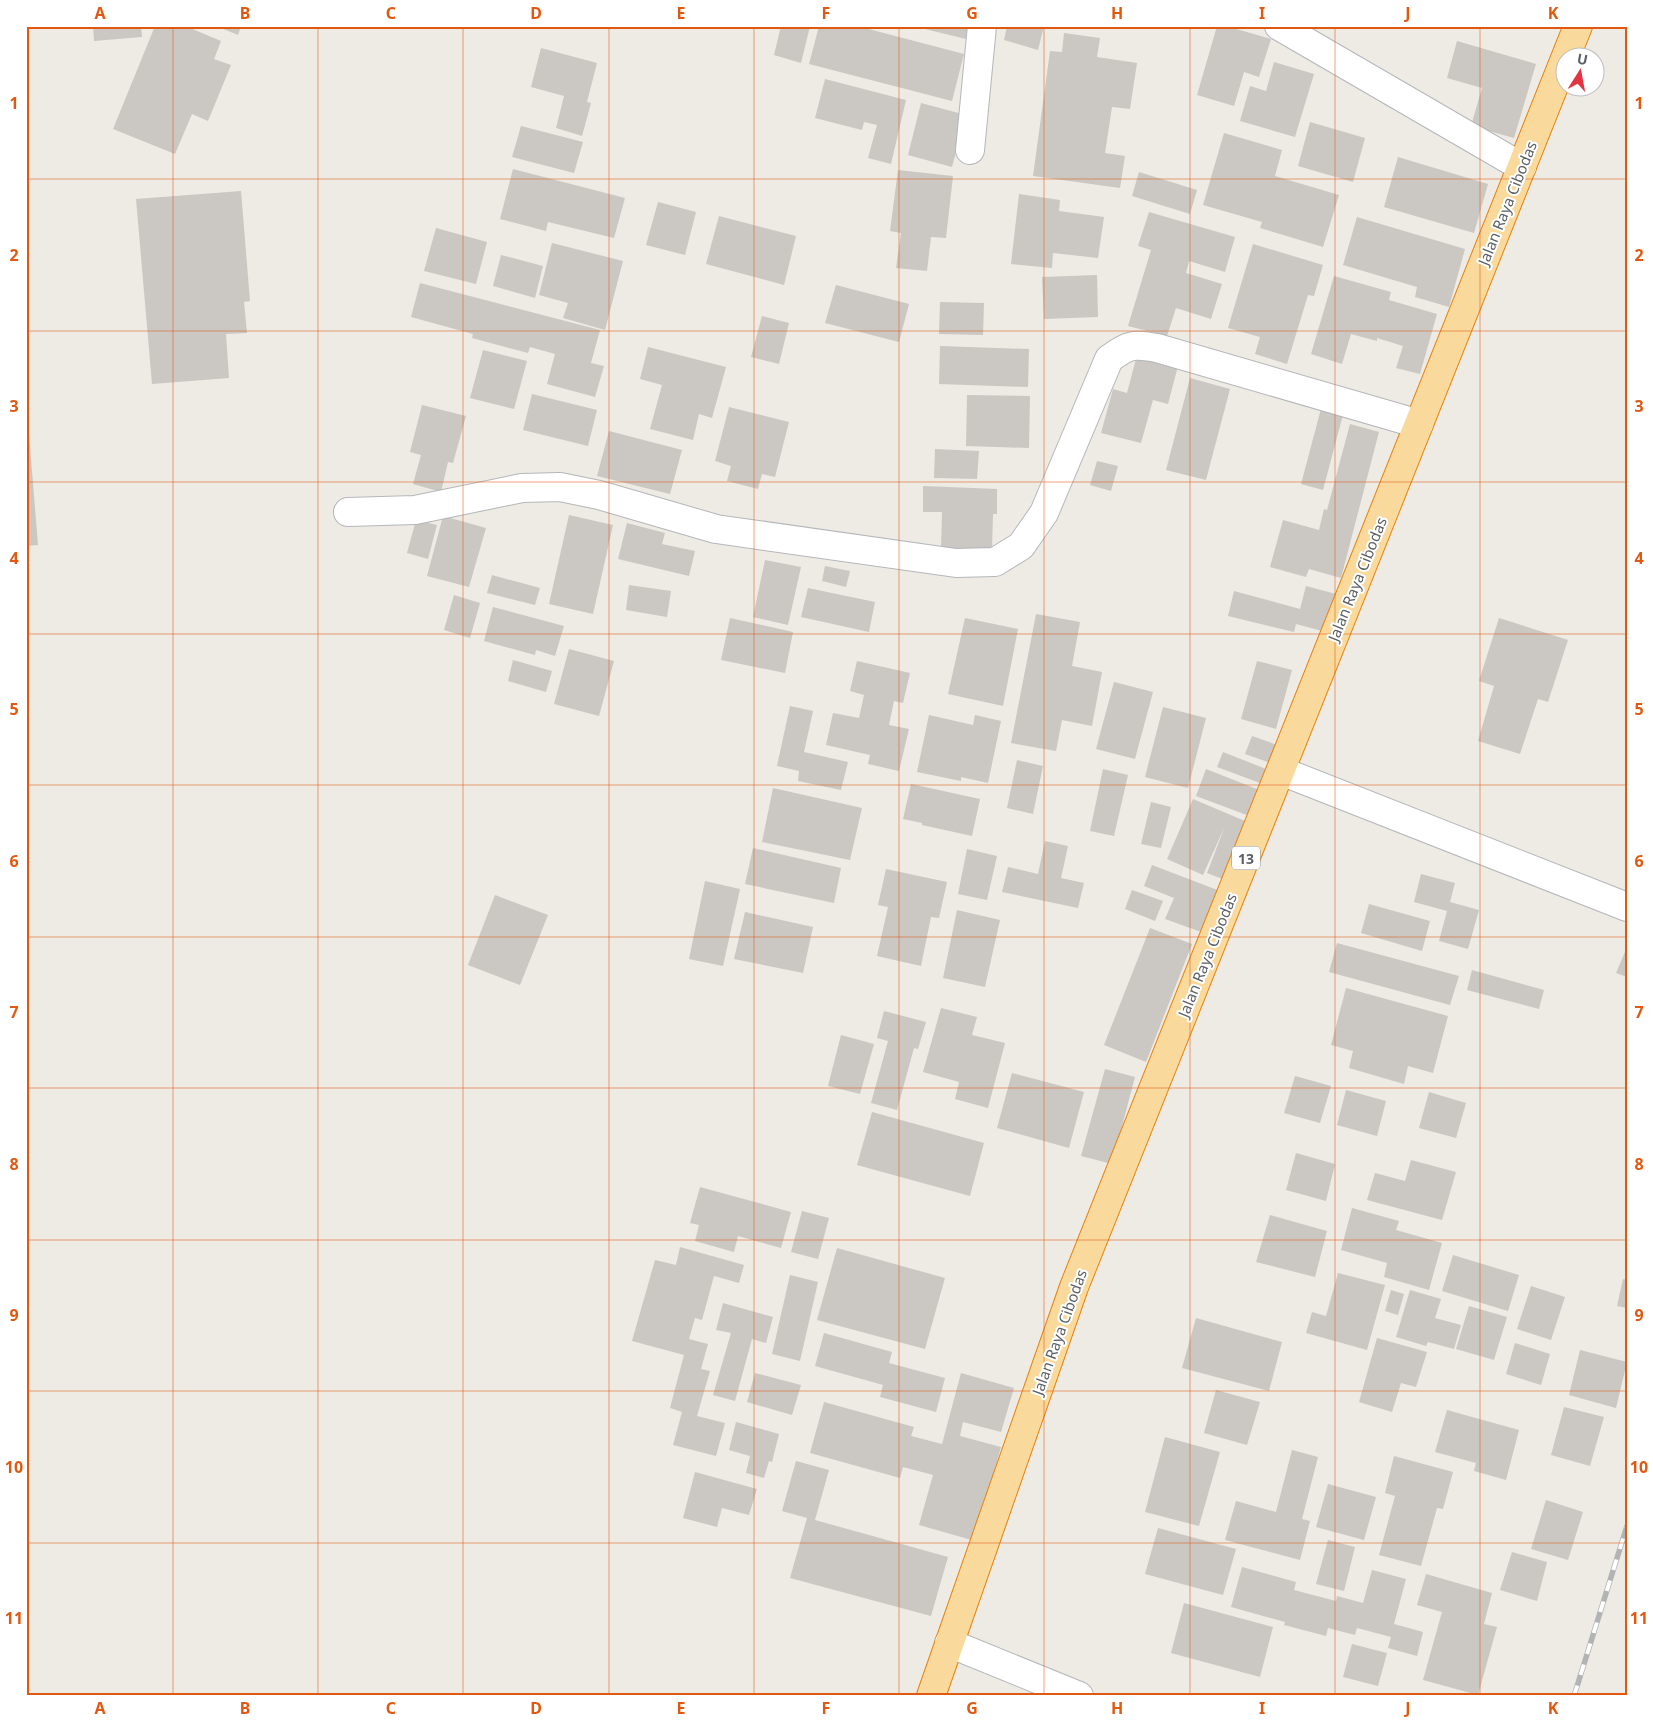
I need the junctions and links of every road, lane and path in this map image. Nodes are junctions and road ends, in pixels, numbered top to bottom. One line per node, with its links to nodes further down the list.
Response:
1 (982, 26): 4 (street)
2 (1279, 26): 5 (street)
3 (1578, 26): 5 (highway, Jalan Raya Cibodas / 13)
4 (970, 150)
5 (1522, 167): 6 (highway, Jalan Raya Cibodas / 13)
6 (1419, 424): 7 (street); 8 (highway, Jalan Raya Cibodas / 13)
7 (348, 512)
8 (1281, 770): 9 (street); 10 (highway, Jalan Raya Cibodas / 13)
9 (1627, 907)
10 (950, 1643): 11 (highway, Jalan Raya Cibodas / 13); 12 (street)
11 (931, 1696)
12 (1079, 1696)

